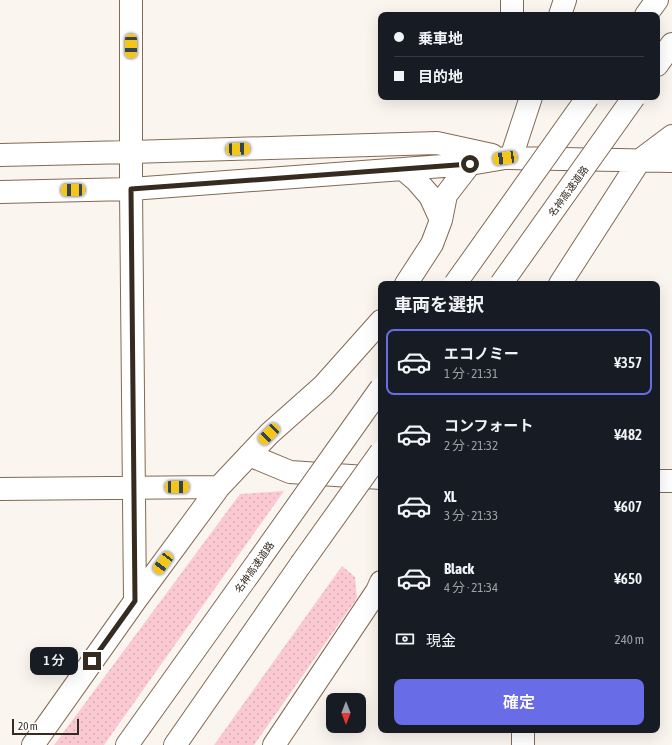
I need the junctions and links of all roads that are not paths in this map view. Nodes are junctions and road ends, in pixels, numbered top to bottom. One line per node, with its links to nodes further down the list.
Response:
1 (131, 0): 12 (main road)
2 (512, 0): 5 (main road)
3 (565, 0): 6 (main road)
4 (657, 0): 7 (main road)
5 (512, 12)
6 (561, 12)
7 (648, 12)
8 (525, 100): 14 (main road)
9 (586, 100): 23 (main road, bridge)
10 (632, 100): 24 (main road, 名神高速道路, bridge)
11 (672, 136): 15 (main road)
12 (131, 152): 13 (main road); 14 (main road); 19 (main road)
13 (0, 155)
14 (508, 158): 15 (main road); 17 (main road)
15 (640, 160): 16 (main road); 25 (main road)
16 (672, 161)
17 (470, 164): 18 (main road); 21 (main road)
18 (403, 169): 19 (main road); 21 (main road)
19 (131, 189): 20 (main road); 34 (main road)
20 (0, 192)
21 (441, 220): 22 (main road)
22 (408, 281)
23 (457, 281)
24 (503, 281)
25 (562, 281)
26 (378, 325): 28 (main road)
27 (378, 392): 40 (main road, 名神高速道路, bridge)
28 (248, 455): 30 (main road); 33 (main road)
29 (378, 456): 41 (main road, bridge)
30 (378, 478)
31 (660, 481): 32 (main road)
32 (672, 481)
33 (220, 487): 34 (main road); 37 (main road)
34 (134, 488): 35 (main road); 37 (main road)
35 (0, 489)
36 (378, 588): 42 (main road)
37 (135, 601): 39 (main road)
38 (523, 733): 43 (main road)
39 (33, 745)
40 (127, 745)
41 (175, 745)
42 (274, 745)
43 (523, 745)

